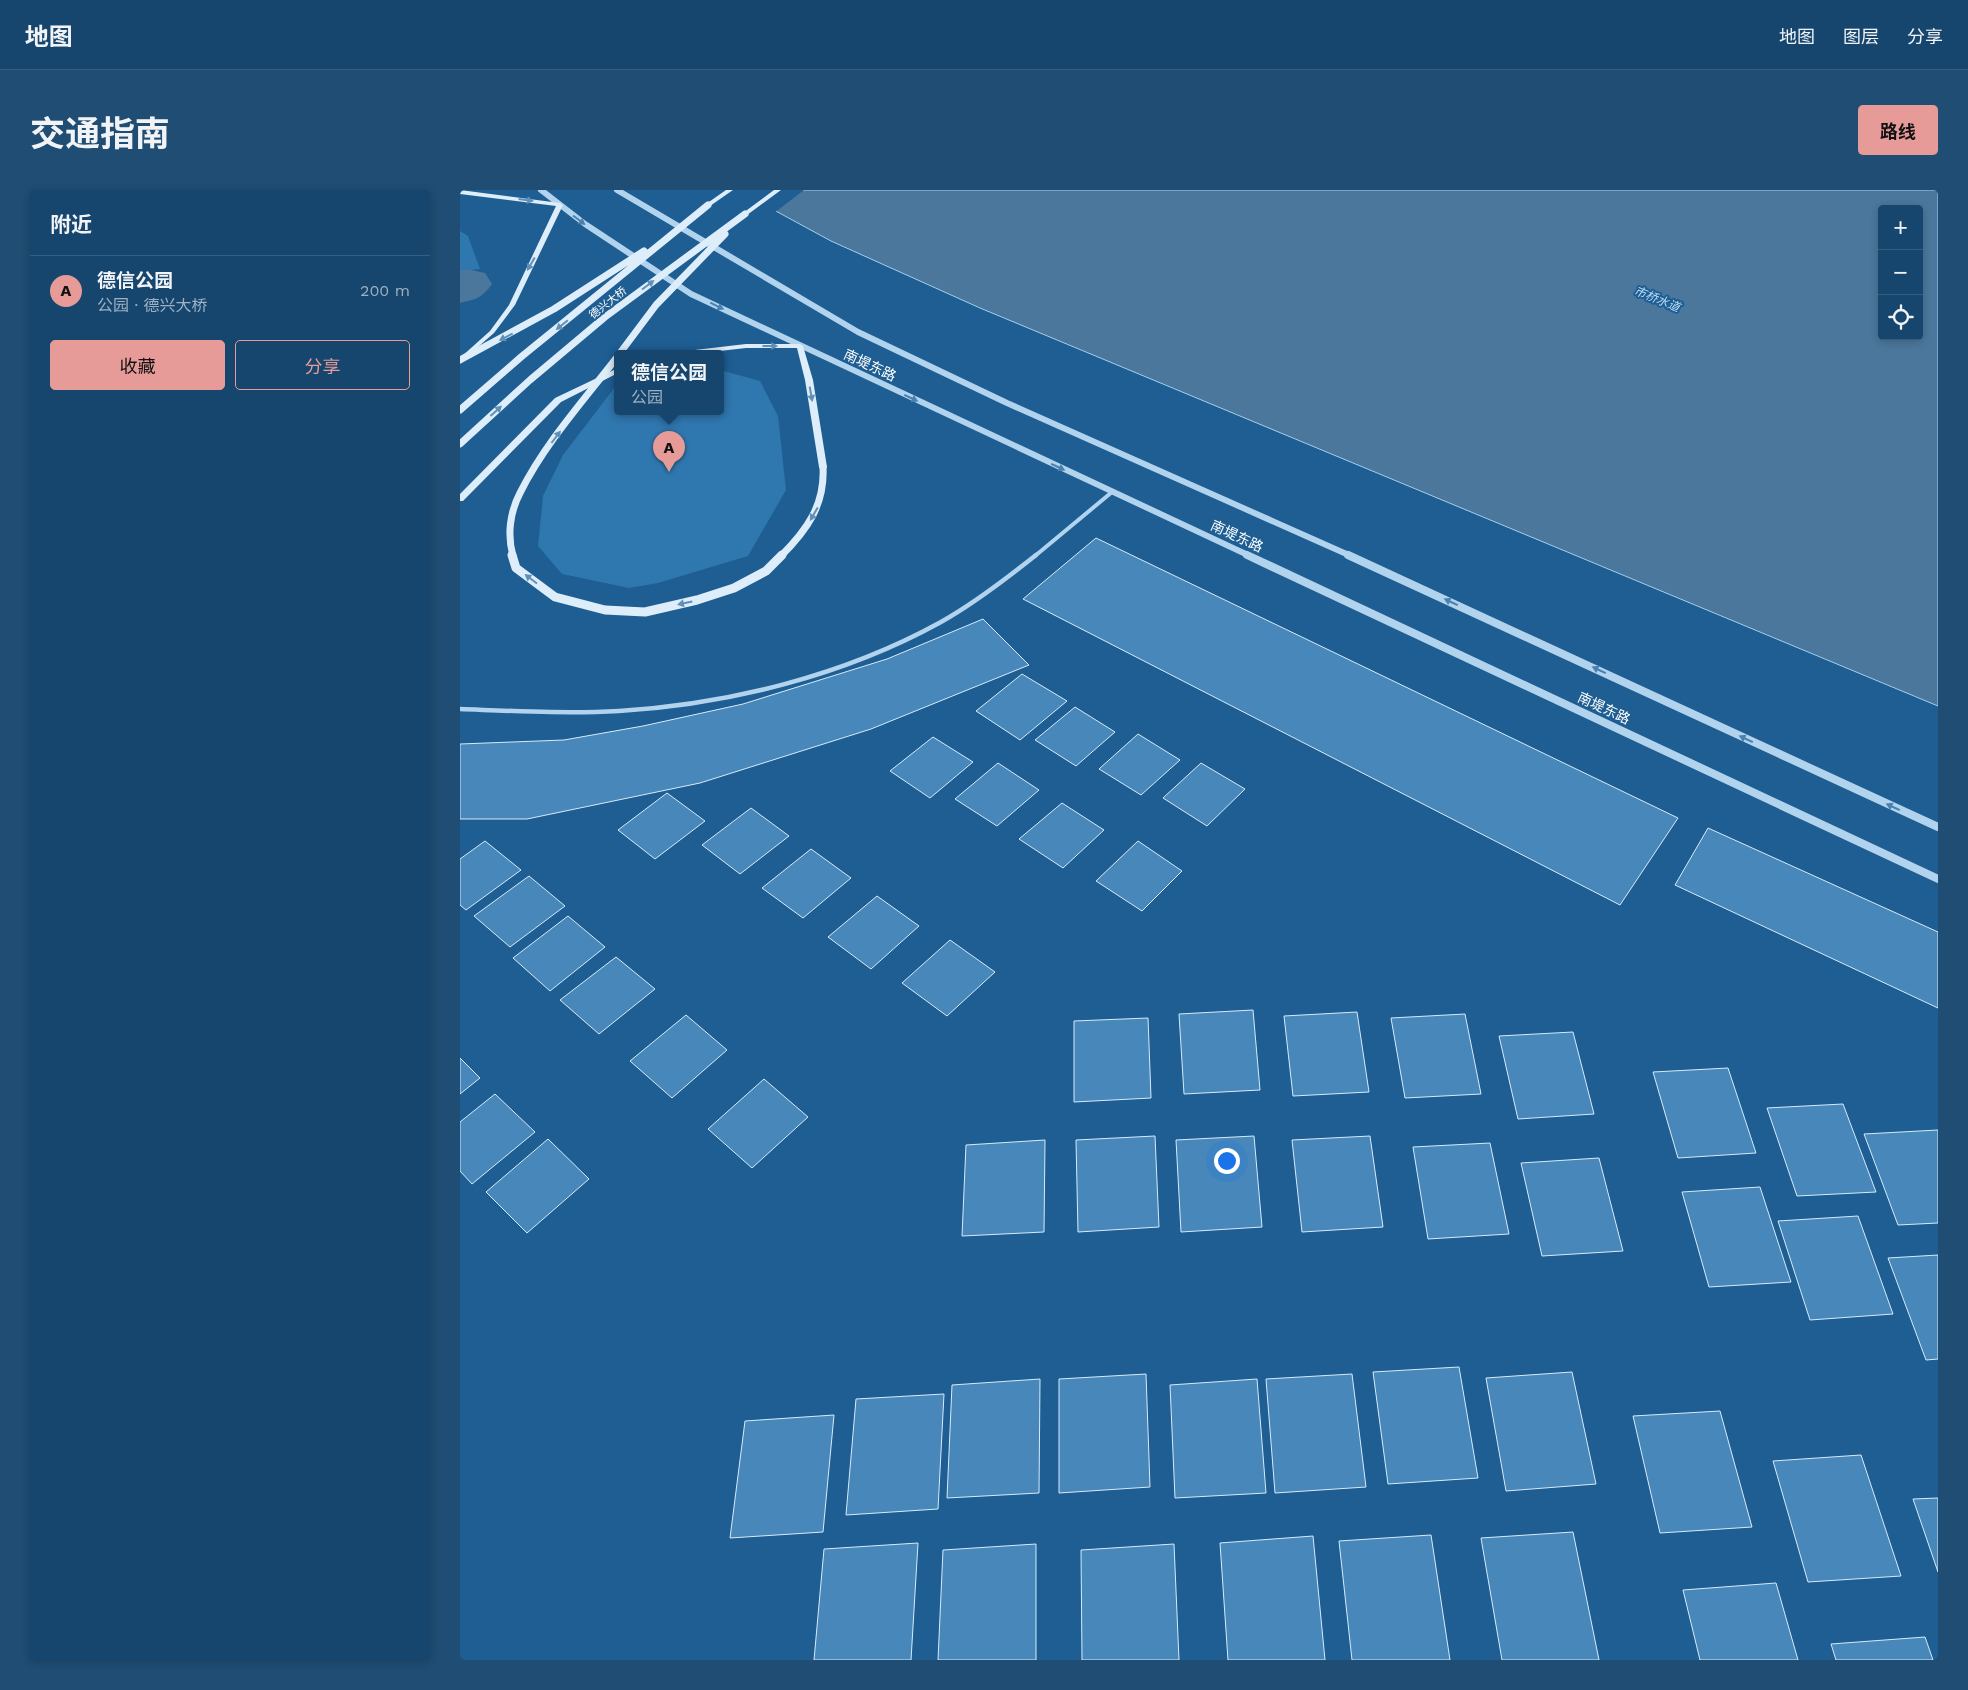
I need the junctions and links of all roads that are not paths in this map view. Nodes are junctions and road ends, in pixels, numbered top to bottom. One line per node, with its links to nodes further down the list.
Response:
1 (541, 190): 6 (street, 南堤东路)
2 (617, 190): 20 (street, 南堤东路, one-way to 2)
3 (730, 190): 7 (main road, 德兴大桥)
4 (778, 190): 8 (main road, 德兴大桥)
5 (460, 192): 6 (main road, one-way to 6)
6 (560, 204): 9 (street, 南堤东路, one-way to 9); 12 (main road, one-way to 12)
7 (708, 205): 12 (main road, one-way to 12, bridge); 15 (main road, 德兴大桥, one-way to 15, bridge)
8 (745, 214): 10 (main road, bridge); 16 (main road, 德兴大桥, one-way to 8, bridge)
9 (800, 346): 11 (main road, one-way to 9); 13 (main road, one-way to 13, bridge); 17 (street, 南堤东路, one-way to 17)
10 (622, 350)
11 (712, 350)
12 (460, 360)
13 (614, 361)
14 (614, 372): 18 (main road)
15 (460, 410)
16 (460, 444)
17 (1112, 492): 19 (street); 21 (street, 南堤东路)
18 (460, 499)
19 (460, 708)
20 (1938, 827)
21 (1938, 879)

